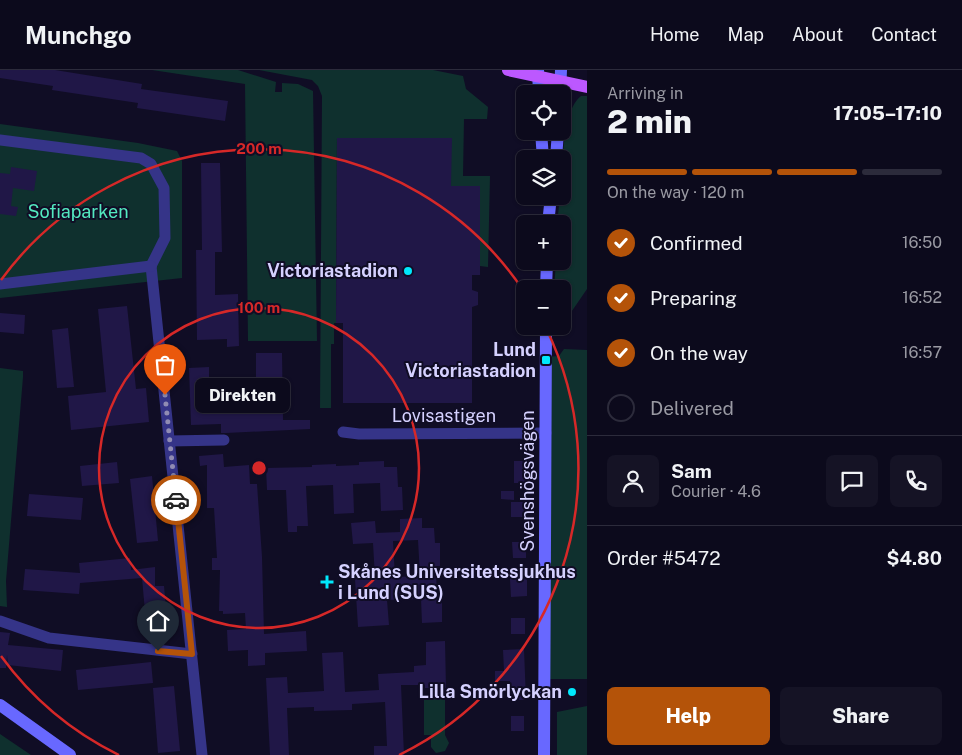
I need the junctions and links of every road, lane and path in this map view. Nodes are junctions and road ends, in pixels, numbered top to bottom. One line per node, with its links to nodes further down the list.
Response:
1 (508, 70): 2 (main road)
2 (538, 73): 3 (main road)
3 (561, 82): 4 (main road)
4 (587, 87)
5 (0, 140): 6 (street)
6 (151, 266): 7 (street); 12 (street)
7 (0, 284)
8 (546, 335): 10 (main road, Svenshögsvägen)
9 (342, 432): 10 (street, Lovisastigen)
10 (546, 433): 18 (main road, Svenshögsvägen)
11 (224, 440): 12 (street)
12 (170, 441): 14 (street)
13 (0, 621): 14 (street)
14 (192, 654): 17 (street)
15 (0, 705): 16 (main road)
16 (70, 755)
17 (202, 755)
18 (544, 755)

